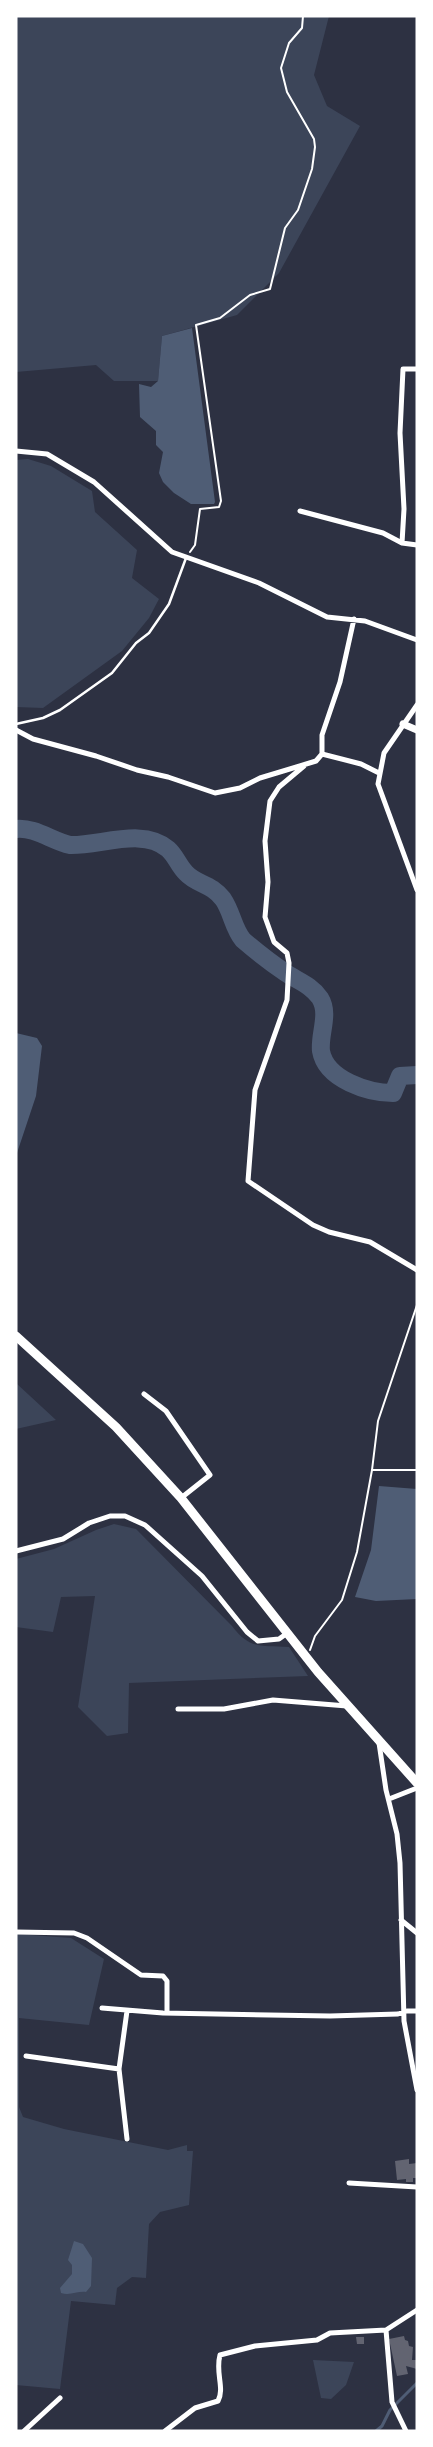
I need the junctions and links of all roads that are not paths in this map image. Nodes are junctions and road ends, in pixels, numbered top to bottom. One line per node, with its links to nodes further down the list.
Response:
1 (417, 368): 4 (street)
2 (16, 451): 6 (street)
3 (300, 511): 4 (street)
4 (402, 543): 5 (street)
5 (417, 545)
6 (186, 557): 7 (street); 10 (lane)
7 (354, 619): 8 (street); 14 (street)
8 (417, 640)
9 (417, 706): 11 (street)
10 (16, 724)
11 (404, 724): 13 (street); 16 (street)
12 (16, 730): 15 (street)
13 (417, 730)
14 (322, 754): 15 (street); 16 (street)
15 (304, 766): 18 (street)
16 (379, 773): 17 (street)
17 (417, 890)
18 (417, 1270)
19 (16, 1336): 21 (main road)
20 (144, 1394): 21 (street)
21 (181, 1498): 23 (main road)
22 (16, 1551): 23 (street)
23 (286, 1634): 24 (main road)
24 (347, 1706): 25 (street); 26 (main road)
25 (178, 1709)
26 (379, 1740): 27 (main road); 29 (street)
27 (417, 1783)
28 (417, 1788): 29 (street)
29 (389, 1799): 30 (street)
30 (401, 1920): 32 (street); 37 (street)
31 (16, 1932): 36 (street)
32 (417, 1933)
33 (102, 2008): 34 (street)
34 (127, 2010): 36 (street); 39 (street)
35 (417, 2011): 37 (street)
36 (167, 2012): 37 (street)
37 (404, 2012): 40 (street)
38 (26, 2056): 39 (street)
39 (119, 2069): 41 (street)
40 (417, 2090)
41 (127, 2138)
42 (349, 2183): 43 (street)
43 (417, 2186)
44 (417, 2310): 45 (street)
45 (386, 2330): 48 (street); 49 (street)
46 (60, 2398): 47 (street)
47 (24, 2431)
48 (164, 2431)
49 (406, 2431)

